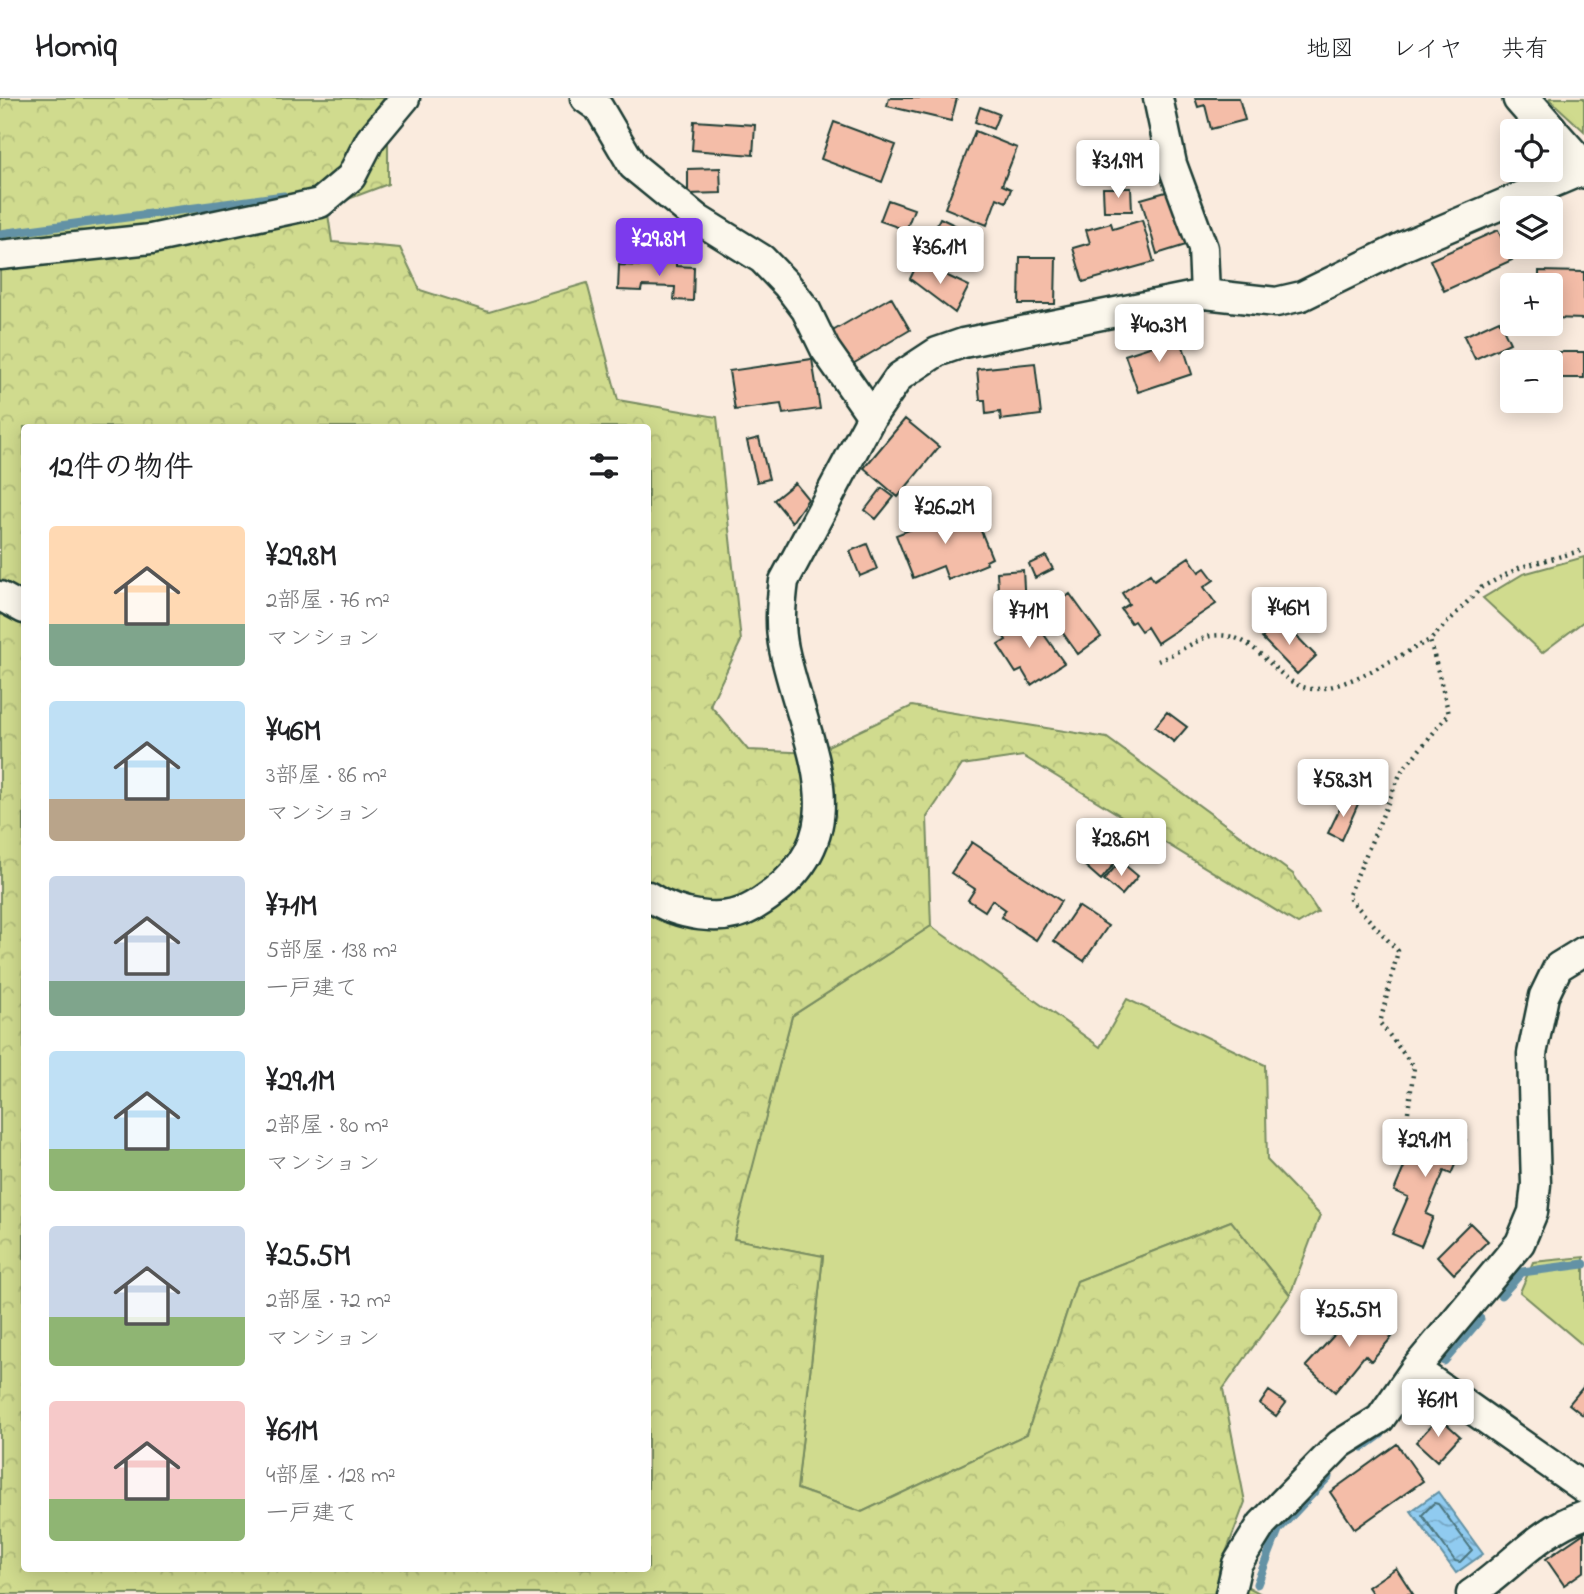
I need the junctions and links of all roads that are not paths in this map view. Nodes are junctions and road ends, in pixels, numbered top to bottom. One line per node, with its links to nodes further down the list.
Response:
1 (405, 98): 8 (street)
2 (585, 98): 10 (street)
3 (1158, 98): 9 (street)
4 (1521, 98): 5 (street)
5 (1539, 119)
6 (1563, 147): 7 (street)
7 (1584, 170): 9 (street)
8 (0, 255)
9 (1205, 294): 10 (street)
10 (872, 416): 13 (street)
11 (0, 596): 12 (street)
12 (21, 607)
13 (651, 897)
14 (1584, 951): 15 (street)
15 (1415, 1369): 16 (street); 19 (street)
16 (1584, 1488)
17 (1584, 1515): 18 (street)
18 (1505, 1585): 20 (street)
19 (1230, 1594)
20 (1471, 1594)

